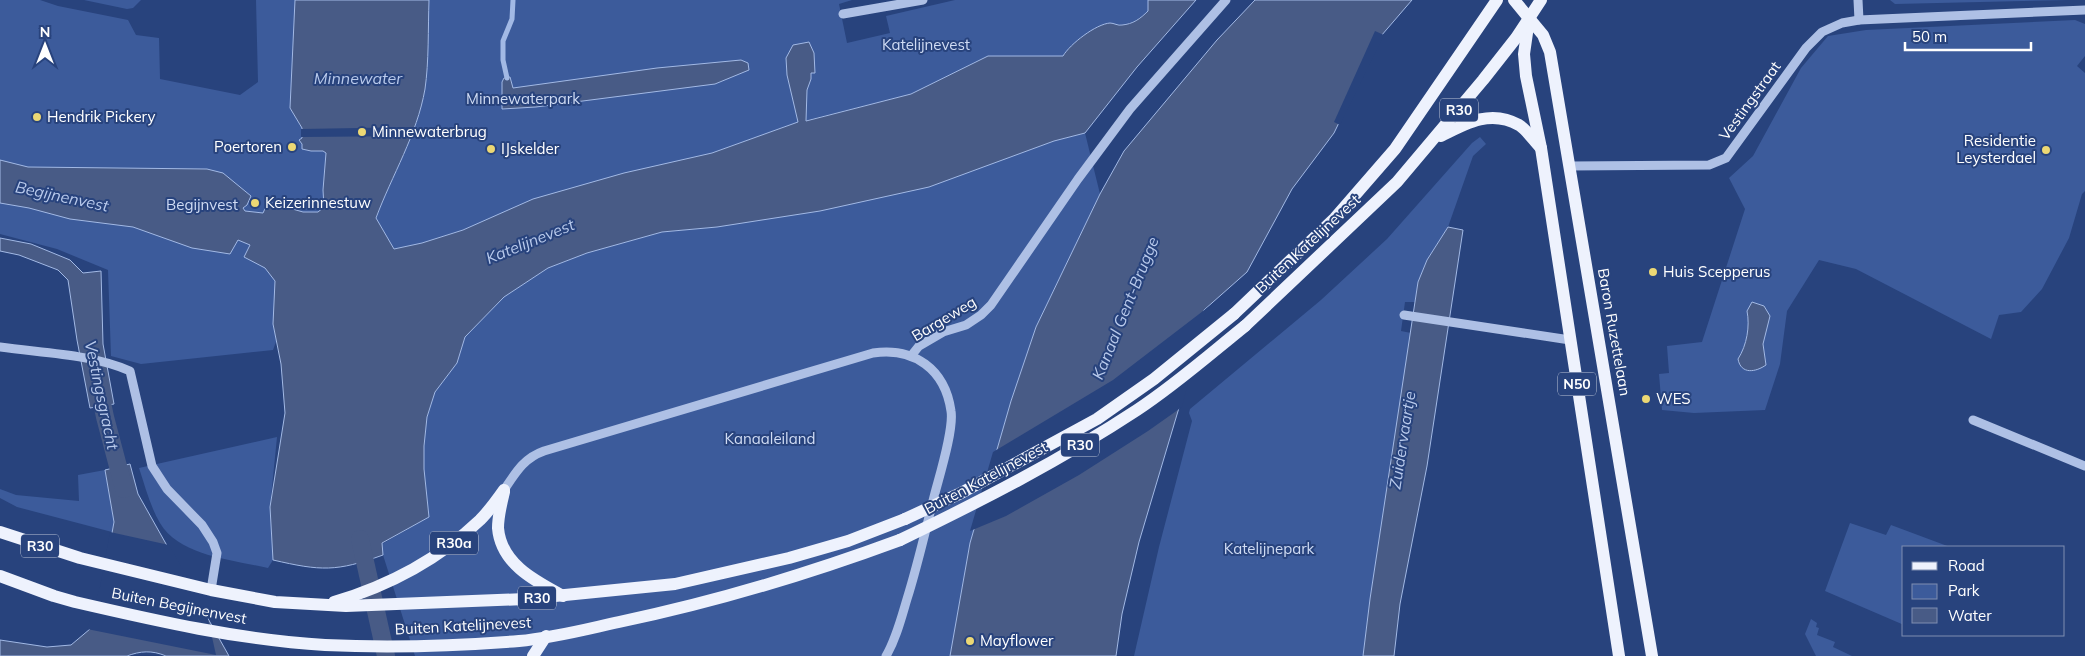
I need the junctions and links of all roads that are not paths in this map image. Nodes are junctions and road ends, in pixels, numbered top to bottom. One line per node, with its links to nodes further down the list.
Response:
1 (923, 0): 8 (street)
2 (1226, 0): 17 (street, Bargeweg)
3 (1497, 0): 24 (main road, Buiten Katelijnevest / R30, bridge)
4 (1514, 0): 9 (main road, Baron Ruzettelaan / N50)
5 (1541, 0): 9 (main road, R30)
6 (1858, 0): 10 (street)
7 (2085, 10): 10 (street, Vestingstraat)
8 (843, 14)
9 (1530, 19): 11 (main road, Buiten Katelijnevest / R30); 12 (main road, N50); 13 (main road, Baron Ruzettelaan / N50)
10 (1859, 20): 13 (street, Vestingstraat)
11 (1434, 140): 12 (main road, R30); 27 (main road, Buiten Katelijnevest / R30, bridge)
12 (1541, 148): 15 (main road, N50)
13 (1570, 166): 34 (main road, Baron Ruzettelaan / N50)
14 (1404, 315): 15 (street)
15 (1570, 340): 33 (main road, N50)
16 (0, 347): 23 (street)
17 (912, 356): 20 (street, R30a); 32 (street, Bargeweg / R30a)
18 (1973, 420): 19 (street)
19 (2085, 466)
20 (504, 490): 24 (main road, R30a); 25 (main road, R30a)
21 (0, 532): 23 (main road, Buiten Begijnenvest / R30)
22 (0, 576): 28 (main road, Buiten Begijnenvest / R30)
23 (206, 589): 26 (main road, Buiten Begijnenvest / R30)
24 (563, 596): 25 (main road, Buiten Katelijnevest / R30)
25 (345, 602): 26 (main road, R30a)
26 (324, 605)
27 (546, 636): 29 (main road, Buiten Katelijnevest / R30); 31 (main road)
28 (357, 646): 29 (main road, Buiten Katelijnevest / R30)
29 (412, 646): 30 (main road)
30 (429, 656)
31 (533, 656)
32 (886, 656)
33 (1619, 656)
34 (1652, 656)

